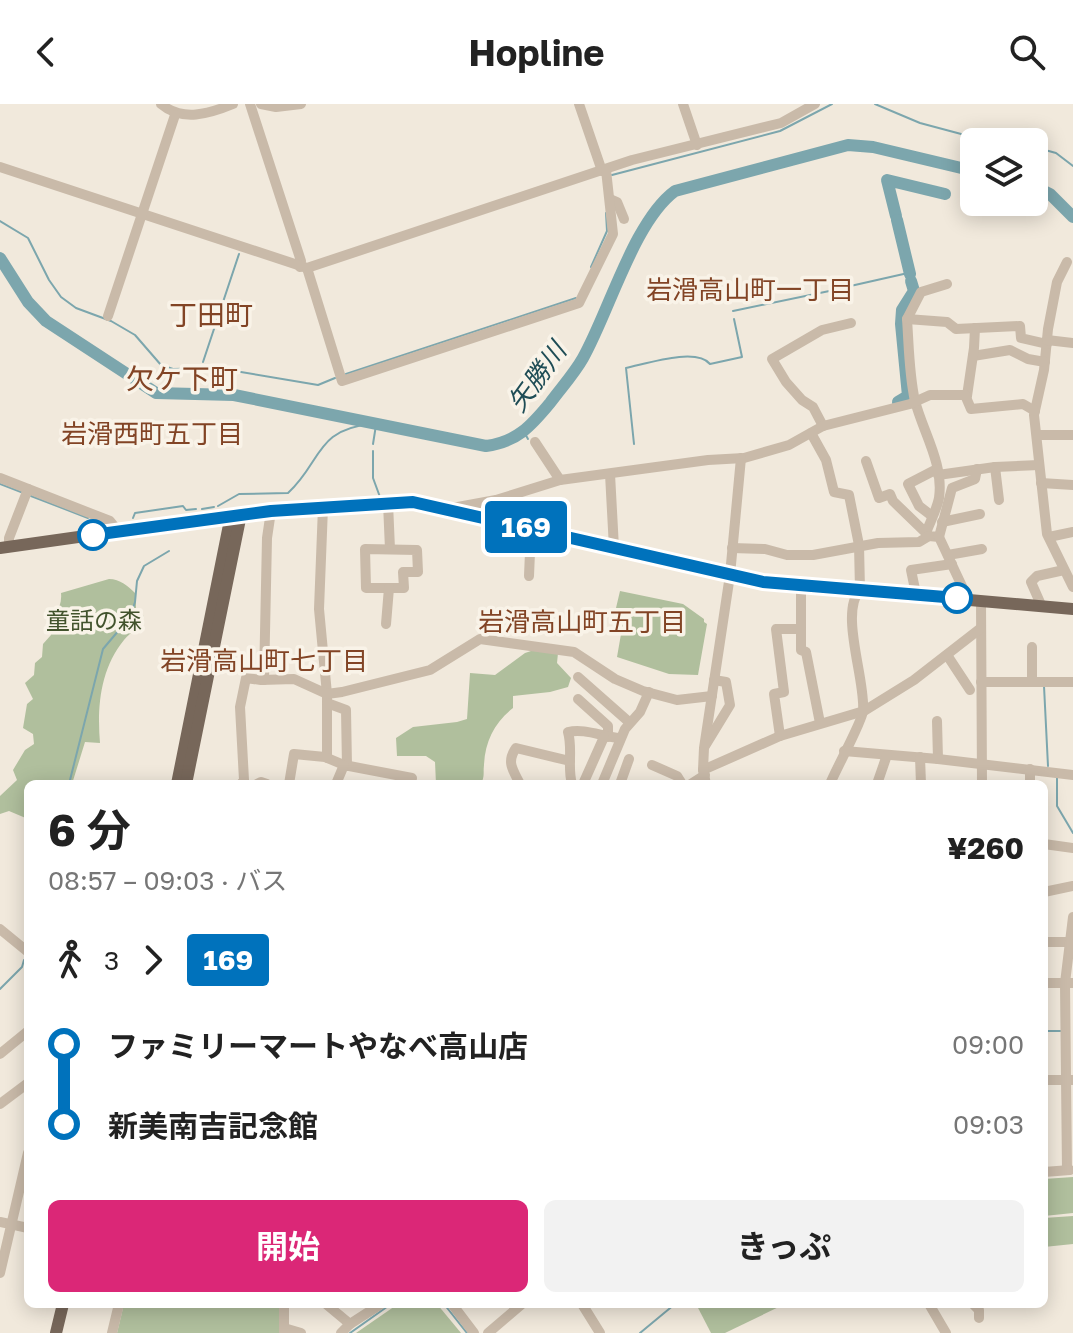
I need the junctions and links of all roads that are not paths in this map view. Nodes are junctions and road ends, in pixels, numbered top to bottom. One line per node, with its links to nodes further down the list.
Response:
1 (161, 104): 9 (street)
2 (233, 104): 9 (street)
3 (250, 104): 17 (street)
4 (261, 104): 5 (street)
5 (301, 104)
6 (579, 104): 12 (street)
7 (683, 104): 10 (street)
8 (815, 104): 10 (street)
9 (175, 115): 14 (street)
10 (697, 145): 12 (street)
11 (0, 167): 14 (street)
12 (604, 170): 13 (street); 17 (street)
13 (610, 199): 15 (street); 17 (street)
14 (142, 215): 17 (street); 19 (street)
15 (624, 219)
16 (1067, 266): 23 (street)
17 (304, 268)
18 (947, 284): 20 (street)
19 (108, 316)
20 (907, 319): 22 (street); 28 (street)
21 (851, 323): 30 (street)
22 (975, 328): 23 (street); 25 (street)
23 (1047, 342): 24 (street); 26 (street)
24 (1073, 343)
25 (973, 356): 26 (street); 27 (street)
26 (1045, 362): 29 (street)
27 (967, 396): 28 (street); 29 (street)
28 (916, 401): 30 (street); 40 (street)
29 (1035, 411): 32 (street)
30 (823, 426): 31 (street)
31 (811, 433): 35 (street); 61 (street)
32 (1037, 435): 33 (street); 37 (street)
33 (1073, 435)
34 (535, 442): 43 (street)
35 (741, 458): 41 (street); 63 (street)
36 (866, 461): 58 (street)
37 (1039, 465): 38 (street); 44 (street)
38 (995, 467): 39 (street); 47 (street)
39 (977, 469): 40 (street); 54 (street)
40 (937, 472): 54 (street); 54 (street)
41 (610, 474): 43 (street); 62 (street)
42 (0, 478): 46 (street)
43 (560, 480): 50 (street)
44 (1041, 483): 45 (street); 59 (street)
45 (1073, 485)
46 (28, 489): 56 (street); 60 (street)
47 (999, 500)
48 (388, 503): 49 (main road); 50 (main road); 64 (street)
49 (323, 507): 51 (main road); 92 (street)
50 (447, 509): 55 (main road)
51 (271, 511): 53 (main road); 84 (street)
52 (980, 514): 54 (street)
53 (236, 515): 56 (main road); 116 (main road); 117 (main road)
54 (937, 519): 58 (street)
55 (531, 528): 62 (main road); 69 (street)
56 (118, 531): 60 (main road)
57 (1073, 532): 59 (street)
58 (932, 535): 61 (street); 66 (street)
59 (1049, 537): 67 (street)
60 (5, 547)
61 (859, 547): 63 (street); 73 (street)
62 (614, 548): 68 (main road)
63 (732, 548): 68 (street)
64 (390, 549): 72 (street); 72 (street)
65 (982, 549): 66 (street)
66 (950, 560): 74 (street); 75 (street)
67 (1064, 570): 71 (street); 76 (street)
68 (730, 575): 70 (main road); 85 (street)
69 (529, 576)
70 (801, 585): 73 (main road); 80 (street)
71 (1073, 587)
72 (389, 588): 78 (street)
73 (860, 590): 74 (main road); 94 (street)
74 (916, 594): 75 (main road)
75 (975, 600): 76 (main road); 79 (street)
76 (1042, 607): 77 (main road)
77 (1073, 609)
78 (386, 624)
79 (981, 628): 82 (street); 86 (street)
80 (801, 629): 97 (street); 98 (street)
81 (1032, 647): 87 (street)
82 (947, 655): 89 (street); 94 (street)
83 (578, 677): 96 (street)
84 (264, 680): 92 (street); 118 (street)
85 (714, 680): 91 (street); 101 (street)
86 (981, 682): 87 (street); 109 (street)
87 (1032, 682): 88 (street)
88 (1073, 682)
89 (970, 690)
90 (649, 692): 91 (street); 92 (street); 96 (street)
91 (712, 696): 101 (street)
92 (327, 699): 105 (street); 111 (street)
93 (578, 699): 99 (street)
94 (864, 711): 97 (street); 102 (street)
95 (937, 721): 107 (street)
96 (629, 722): 100 (street)
97 (820, 723): 98 (street)
98 (780, 736): 114 (street)
99 (606, 737): 100 (street); 108 (street); 124 (street)
100 (620, 738): 125 (street)
101 (704, 748): 114 (street)
102 (844, 751): 103 (street); 128 (street)
103 (887, 755): 104 (street); 129 (street)
104 (920, 757): 107 (street); 130 (street)
105 (327, 758): 111 (street); 119 (street)
106 (629, 759): 126 (street)
107 (938, 759): 109 (street)
108 (570, 761): 122 (street); 123 (street)
109 (982, 763): 112 (street); 131 (street)
110 (652, 765): 127 (street)
111 (345, 766): 115 (street); 120 (street)
112 (1030, 769): 113 (street); 132 (street)
113 (1073, 775)
114 (705, 776)
115 (379, 779): 121 (street)
116 (178, 780)
117 (187, 780)
118 (244, 780)
119 (290, 780)
120 (338, 780)
121 (412, 780)
122 (518, 780)
123 (572, 780)
124 (585, 780)
125 (604, 780)
126 (621, 780)
127 (680, 780)
128 (832, 780)
129 (878, 780)
130 (921, 780)
131 (982, 780)
132 (1030, 780)
133 (1048, 845): 134 (street)
134 (1073, 848)
135 (1073, 886): 136 (street)
136 (1048, 891)
137 (1073, 917): 140 (street)
138 (0, 929): 141 (street)
139 (1048, 942): 140 (street)
140 (1070, 942): 143 (street)
141 (24, 949)
142 (1048, 983): 143 (street)
143 (1069, 983): 147 (street)
144 (24, 1034): 145 (street)
145 (0, 1054)
146 (1048, 1080): 147 (street)
147 (1069, 1080): 151 (street)
148 (24, 1086): 149 (street)
149 (0, 1104)
150 (24, 1166): 153 (street)
151 (1070, 1170): 152 (street)
152 (1048, 1172)
153 (6, 1223): 154 (street)
154 (0, 1273)
155 (54, 1308): 169 (main road)
156 (62, 1308): 170 (main road)
157 (118, 1308): 171 (street)
158 (284, 1308): 168 (street)
159 (331, 1308): 167 (street)
160 (375, 1308): 167 (street)
161 (455, 1308): 174 (street)
162 (515, 1308): 175 (street)
163 (584, 1308): 176 (street)
164 (931, 1308): 177 (street)
165 (977, 1308): 166 (street)
166 (979, 1318)
167 (350, 1324): 173 (street)
168 (284, 1331): 172 (street)
169 (48, 1333)
170 (56, 1333)
171 (112, 1333)
172 (301, 1333)
173 (341, 1333)
174 (474, 1333)
175 (488, 1333)
176 (600, 1333)
177 (946, 1333)

